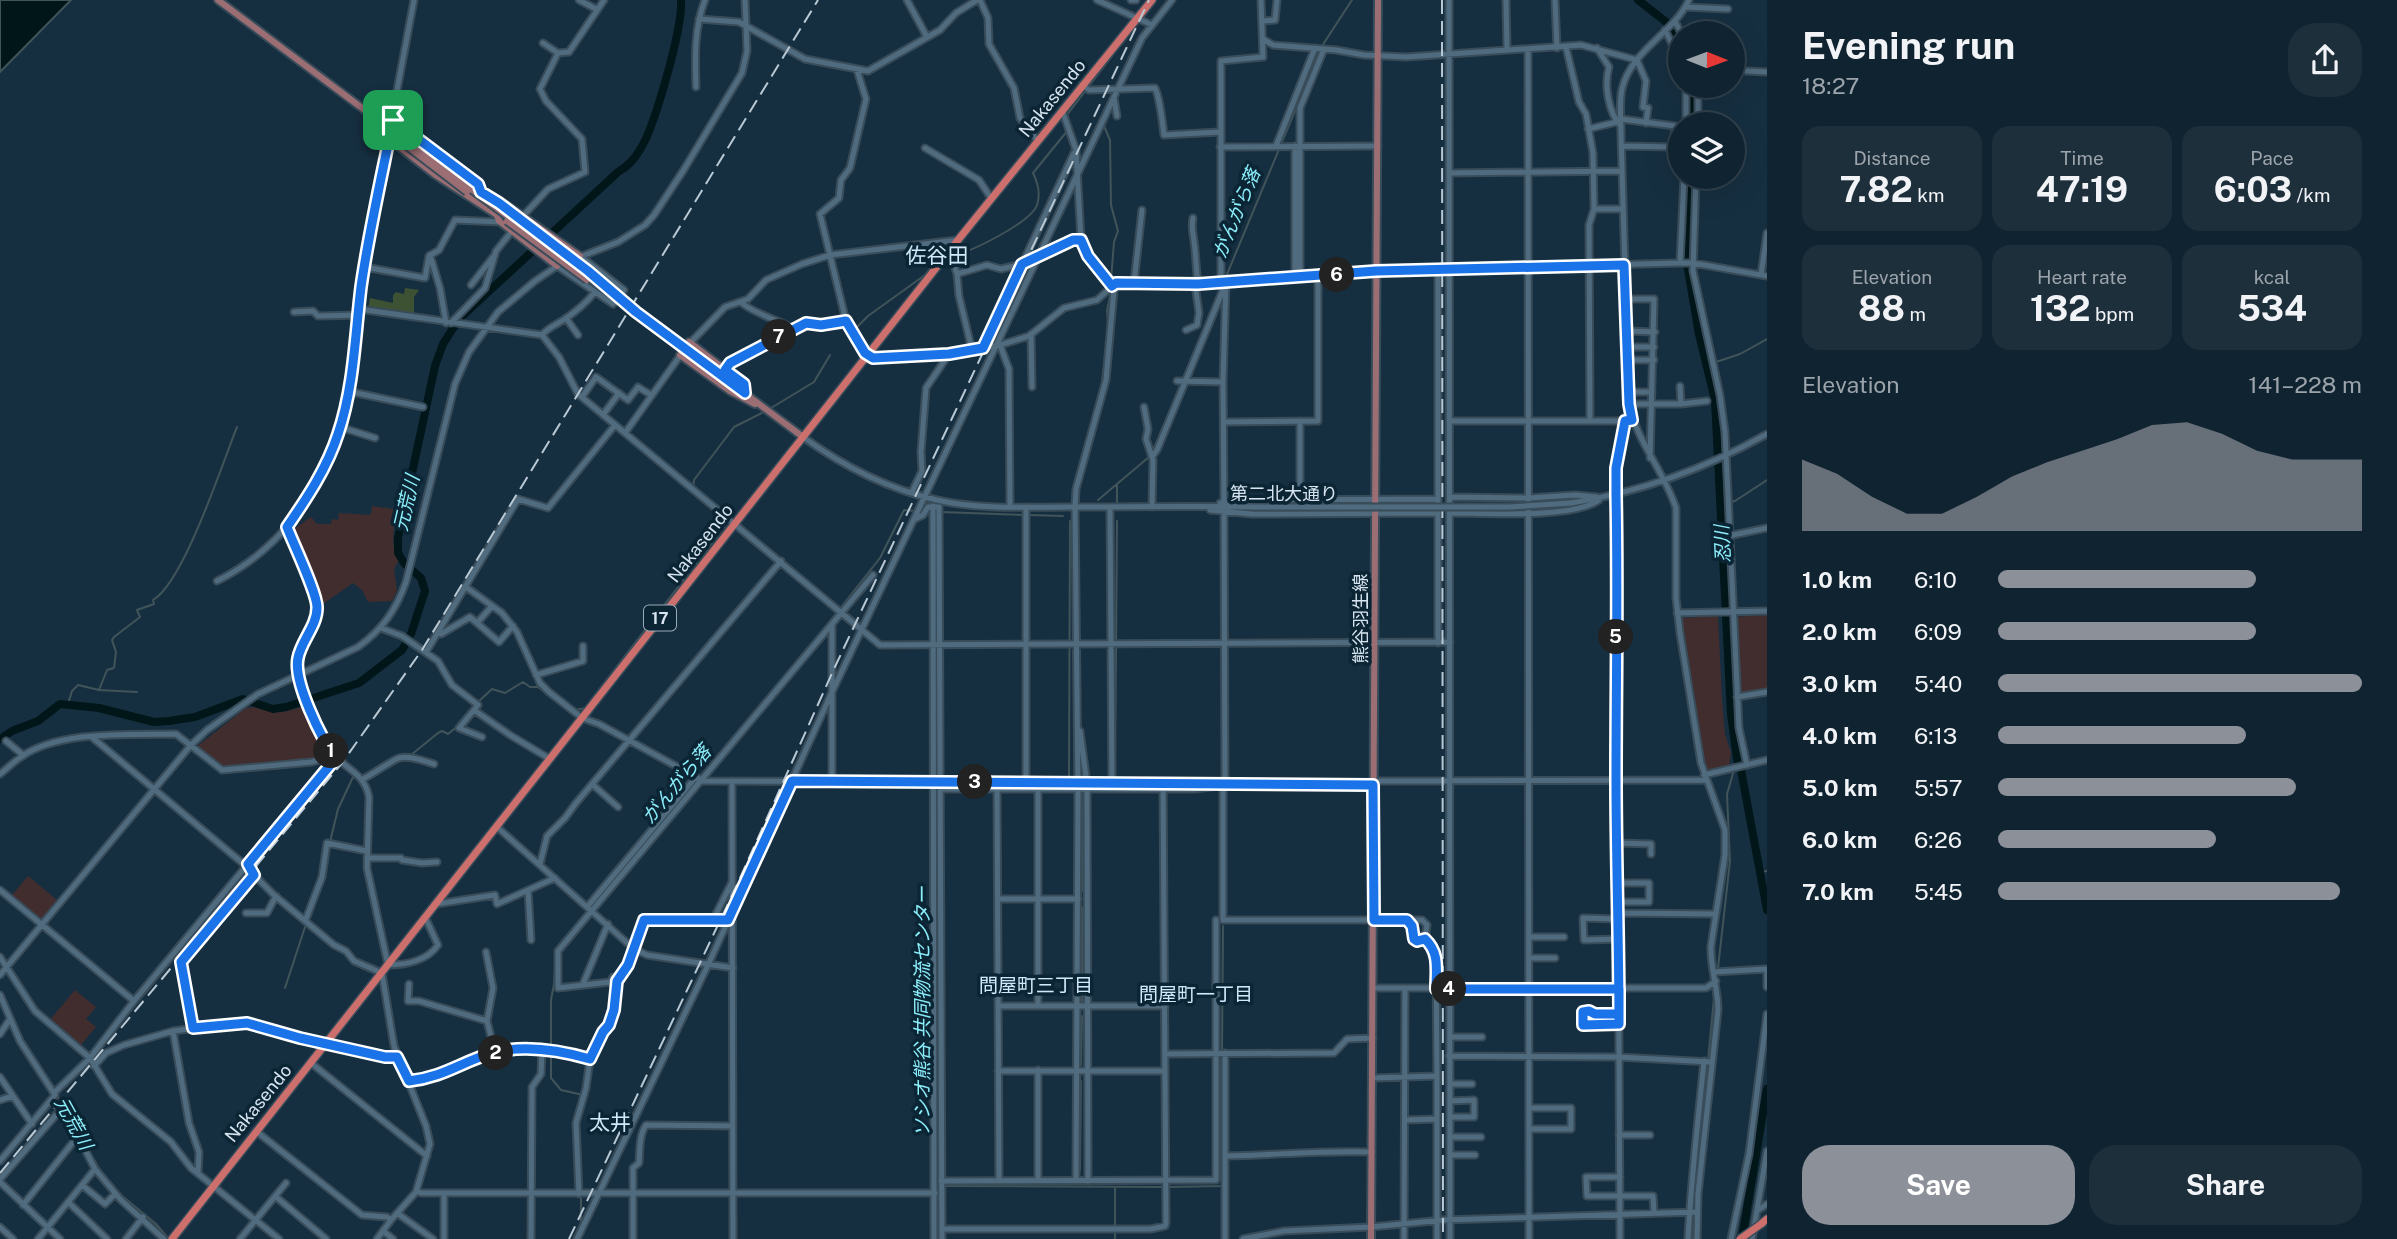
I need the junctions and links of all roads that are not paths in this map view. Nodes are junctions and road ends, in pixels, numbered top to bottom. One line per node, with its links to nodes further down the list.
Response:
1 (218, 0): 51 (main road)
2 (414, 0): 55 (street)
3 (579, 0): 21 (street)
4 (604, 0): 21 (street)
5 (705, 0): 25 (street)
6 (745, 0): 29 (street)
7 (907, 0): 31 (street)
8 (978, 0): 31 (street); 61 (street)
9 (1097, 0): 22 (street)
10 (1118, 0): 22 (street)
11 (1152, 0): 24 (highway, Nakasendo / 17)
12 (1172, 0): 28 (street)
13 (1261, 0): 26 (street)
14 (1278, 0): 26 (street)
15 (1378, 0): 42 (main road, 熊谷羽生線)
16 (1449, 0): 41 (street)
17 (1506, 0): 38 (street)
18 (1555, 0): 35 (street)
19 (1689, 0): 20 (street)
20 (1686, 7): 23 (street); 27 (street)
21 (596, 9): 40 (street)
22 (1115, 9): 24 (street)
23 (1728, 9)
24 (1137, 18): 28 (street); 48 (highway, Nakasendo / 17)
25 (699, 19): 29 (street); 47 (street)
26 (1262, 21): 32 (street)
27 (1674, 21)
28 (1152, 25): 49 (street)
29 (748, 27): 44 (street); 95 (street)
30 (1668, 28): 43 (street)
31 (927, 37): 44 (street)
32 (1263, 39): 37 (street); 59 (street)
33 (543, 43): 40 (street)
34 (1566, 47): 35 (street); 36 (street); 58 (street)
35 (1558, 48): 39 (street)
36 (1597, 48): 43 (street); 56 (street)
37 (1319, 49): 42 (street); 52 (street)
38 (1507, 49): 39 (street); 41 (street)
39 (1528, 49): 72 (street)
40 (558, 53): 83 (street)
41 (1449, 53): 42 (street); 71 (street)
42 (1377, 55): 64 (main road, 熊谷羽生線)
43 (1637, 60): 56 (street); 57 (street)
44 (857, 70): 93 (street)
45 (1746, 71): 46 (street)
46 (1767, 72)
47 (696, 87)
48 (1085, 87): 49 (street); 53 (highway, Nakasendo / 17)
49 (1118, 88): 50 (street); 59 (street)
50 (1114, 98): 54 (street); 70 (street)
51 (350, 99): 76 (main road, bridge); 78 (main road, bridge); 121 (main road, bridge)
52 (1297, 102): 62 (street); 63 (street)
53 (1062, 110): 61 (highway, Nakasendo / 17); 68 (street)
54 (1117, 116)
55 (393, 120): 60 (street); 76 (main road)
56 (1620, 123): 57 (street); 58 (street); 65 (street)
57 (1646, 123): 65 (street)
58 (1588, 129): 73 (street)
59 (1220, 132): 66 (street)
60 (389, 139): 78 (main road); 102 (street)
61 (1037, 140): 77 (highway, Nakasendo / 17)
62 (1278, 146): 63 (street); 66 (street)
63 (1297, 146): 64 (street); 110 (street)
64 (1378, 146): 104 (main road, 熊谷羽生線)
65 (1622, 146): 69 (street)
66 (1220, 147): 111 (street)
67 (925, 148): 77 (street)
68 (1076, 150): 70 (street); 98 (street)
69 (1622, 172): 73 (street); 81 (street)
70 (1078, 173): 89 (street); 94 (street)
71 (1450, 173): 72 (street); 106 (street)
72 (1528, 173): 73 (street); 103 (street)
73 (1595, 173): 80 (street)
74 (1683, 189): 96 (street)
75 (1696, 189): 97 (street)
76 (481, 192): 79 (main road)
77 (991, 198): 88 (highway, Nakasendo / 17)
78 (479, 203): 85 (main road)
79 (499, 203): 83 (main road); 121 (main road, bridge)
80 (1594, 209): 81 (street); 101 (street)
81 (1623, 209): 99 (street)
82 (1142, 210): 112 (street)
83 (522, 216): 95 (main road)
84 (1193, 218): 113 (street)
85 (504, 222): 86 (main road); 92 (street); 121 (main road, bridge)
86 (512, 231): 90 (street); 100 (main road)
87 (1767, 233): 108 (street)
88 (958, 240): 91 (highway, Nakasendo / 17); 93 (street)
89 (1081, 240): 94 (street); 115 (street)
90 (496, 251): 114 (street); 124 (street)
91 (950, 253): 107 (street); 141 (highway, Nakasendo / 17)
92 (430, 255): 102 (street); 124 (street)
93 (830, 255): 118 (street); 123 (street)
94 (1040, 255): 98 (street); 134 (street)
95 (580, 256): 100 (street); 116 (street)
96 (1680, 263): 97 (street); 99 (street)
97 (1693, 263): 108 (street); 179 (street)
98 (1022, 264): 107 (street); 137 (street)
99 (1624, 265): 101 (street); 117 (street)
100 (557, 266): 116 (street); 125 (street)
101 (1590, 266): 103 (street); 168 (street)
102 (365, 267): 120 (street)
103 (1529, 267): 106 (street); 167 (street)
104 (1376, 271): 105 (street); 109 (street); 188 (main road, 熊谷羽生線)
105 (1438, 271): 106 (street); 189 (street)
106 (1450, 271): 166 (street)
107 (957, 274): 138 (street)
108 (1764, 275)
109 (1318, 276): 110 (street); 165 (street)
110 (1297, 278): 111 (street)
111 (1224, 282): 113 (street); 145 (street); 146 (street)
112 (1134, 283): 113 (street); 115 (street)
113 (1197, 284): 127 (street)
114 (471, 285)
115 (1112, 286): 130 (street); 195 (street)
116 (594, 293): 122 (street)
117 (1625, 299): 128 (street); 129 (street)
118 (742, 303): 126 (street); 133 (street)
119 (294, 312): 120 (street)
120 (359, 312): 124 (street); 149 (street)
121 (636, 312): 153 (main road, bridge)
122 (566, 318): 131 (street); 132 (street)
123 (846, 321): 126 (street); 141 (street)
124 (448, 323): 125 (street)
125 (486, 326): 131 (street); 222 (street)
126 (794, 329): 144 (street)
127 (1186, 330)
128 (1626, 331): 129 (street); 135 (street)
129 (1655, 332): 136 (street)
130 (1031, 334): 134 (street); 148 (street)
131 (542, 335): 155 (street)
132 (578, 335)
133 (689, 342): 140 (street); 144 (main road)
134 (998, 345): 137 (street); 184 (street); 193 (street)
135 (1627, 347): 136 (street); 142 (street)
136 (1654, 347): 143 (street)
137 (983, 348): 138 (street)
138 (972, 350): 139 (street)
139 (949, 354): 141 (street); 182 (street)
140 (680, 355): 154 (street); 162 (main road)
141 (868, 356): 174 (highway, Nakasendo / 17)
142 (1627, 360): 143 (street); 151 (street)
143 (1654, 360): 150 (street)
144 (725, 370): 153 (main road)
145 (1182, 381): 146 (street); 178 (street)
146 (1223, 382): 169 (street)
147 (1680, 386): 159 (street)
148 (1032, 387)
149 (347, 391): 160 (street); 171 (street)
150 (1652, 391): 151 (street); 158 (street)
151 (1628, 392): 157 (street)
152 (619, 393): 154 (street); 155 (street); 163 (street)
153 (745, 393): 162 (main road)
154 (652, 395): 172 (street)
155 (582, 397): 163 (street)
156 (1707, 401): 159 (street)
157 (1629, 404): 158 (street); 164 (street)
158 (1652, 404): 159 (street); 177 (street)
159 (1681, 404)
160 (423, 407)
161 (1144, 407): 178 (street)
162 (769, 411): 174 (main road)
163 (603, 415): 170 (street)
164 (1629, 420): 168 (street); 176 (street); 183 (street)
165 (1300, 421): 169 (street); 190 (street)
166 (1450, 421): 167 (street); 185 (street)
167 (1529, 421): 168 (street); 186 (street)
168 (1590, 421)
169 (1225, 422): 191 (street)
170 (615, 425): 172 (street); 213 (street)
171 (340, 427): 175 (street); 207 (street)
172 (625, 433): 206 (street)
173 (1767, 434): 179 (street, 第二北大通り)
174 (803, 437): 182 (street, 第二北大通り); 206 (highway, Nakasendo / 17)
175 (375, 438)
176 (1642, 442): 177 (street); 180 (street)
177 (1652, 442): 180 (street)
178 (1151, 456): 197 (street)
179 (1725, 457): 181 (street, 第二北大通り); 209 (street)
180 (1650, 458): 181 (street)
181 (1664, 481): 183 (street, 第二北大通り); 217 (street)
182 (912, 492): 184 (street, 第二北大通り)
183 (1616, 495): 187 (street, 第二北大通り); 258 (street)
184 (926, 497): 193 (street, 第二北大通り); 205 (street)
185 (1450, 497): 186 (street); 202 (street)
186 (1529, 498): 187 (street); 203 (street)
187 (1601, 498): 192 (street, 第二北大通り, bridge); 203 (street)
188 (1375, 499): 189 (street); 190 (street); 200 (main road, 熊谷羽生線)
189 (1438, 499): 201 (street)
190 (1300, 500): 191 (street); 204 (street)
191 (1224, 503): 192 (street)
192 (1189, 506): 198 (street, 第二北大通り)
193 (1010, 507): 194 (street, 第二北大通り)
194 (1026, 507): 195 (street, 第二北大通り); 232 (street)
195 (1075, 507): 196 (street, 第二北大通り); 231 (street)
196 (1110, 507): 197 (street, 第二北大通り); 226 (street)
197 (1152, 507): 198 (street, 第二北大通り)
198 (1160, 507): 199 (street)
199 (1224, 511): 204 (street); 227 (street)
200 (1374, 513): 201 (street); 204 (street); 228 (main road, 熊谷羽生線)
201 (1438, 513): 229 (street)
202 (1450, 513): 203 (street); 225 (street)
203 (1529, 513): 265 (street)
204 (1300, 514)
205 (915, 519): 223 (street); 230 (street)
206 (735, 524): 210 (street); 242 (highway, Nakasendo / 17)
207 (287, 527): 212 (street); 235 (street)
208 (1767, 528): 209 (street)
209 (1728, 536): 218 (street)
210 (781, 561): 216 (street); 246 (street)
211 (873, 575): 216 (street)
212 (217, 581)
213 (466, 587): 214 (street); 224 (street)
214 (492, 606): 219 (street); 221 (street)
215 (1767, 611): 218 (street)
216 (842, 613): 220 (street); 223 (street)
217 (1677, 613): 218 (street); 256 (street)
218 (1730, 613): 239 (street)
219 (477, 623): 221 (street); 224 (street)
220 (832, 625): 237 (street); 259 (street)
221 (513, 626): 236 (street)
222 (381, 628): 234 (street); 235 (street)
223 (863, 631): 230 (street); 237 (street)
224 (438, 633): 234 (street)
225 (1450, 642): 229 (street); 264 (street)
226 (1115, 643): 227 (street); 231 (street); 267 (street)
227 (1224, 643): 228 (street); 271 (street)
228 (1374, 643): 229 (street); 268 (main road, 熊谷羽生線)
229 (1438, 643)
230 (937, 644): 232 (street); 263 (street); 272 (street)
231 (1072, 644): 232 (street); 241 (street)
232 (1026, 645): 266 (street)
233 (583, 646): 236 (street)
234 (426, 652): 240 (street)
235 (297, 675): 247 (street); 249 (street)
236 (536, 675): 242 (street)
237 (832, 692): 261 (street); 262 (street)
238 (1767, 692): 239 (street)
239 (1737, 697): 253 (street)
240 (474, 710): 244 (street); 250 (street)
241 (1077, 714): 274 (street); 275 (street)
242 (582, 718): 246 (street); 250 (highway, Nakasendo / 17)
243 (92, 737): 247 (street); 248 (street); 276 (street)
244 (482, 737)
245 (6, 741): 248 (street)
246 (628, 741): 255 (street); 269 (street)
247 (191, 745): 249 (street); 276 (street)
248 (23, 755): 254 (street)
249 (335, 757): 257 (street); 285 (street)
250 (550, 759): 279 (highway, Nakasendo / 17)
251 (1767, 760): 253 (street)
252 (434, 764): 257 (street)
253 (1745, 765): 256 (street)
254 (0, 774)
255 (696, 777): 259 (street); 298 (street)
256 (1705, 778): 258 (street); 301 (street)
257 (363, 779): 282 (street)
258 (1616, 780): 265 (street); 280 (street)
259 (703, 781): 260 (street); 298 (street)
260 (732, 781): 261 (street); 288 (street)
261 (792, 781): 262 (street); 299 (street)
262 (832, 781): 263 (street)
263 (933, 781): 272 (street); 428 (street)
264 (1450, 781): 265 (street); 268 (street); 339 (street)
265 (1529, 781): 312 (street)
266 (1026, 783): 273 (street); 274 (street)
267 (1112, 783): 270 (street); 275 (street)
268 (1373, 783): 271 (street); 308 (main road, 熊谷羽生線)
269 (592, 784): 278 (street); 284 (street)
270 (1163, 785): 271 (street); 275 (street); 347 (street)
271 (1224, 785): 308 (street)
272 (941, 786): 273 (street); 418 (street)
273 (998, 786): 277 (street); 293 (street)
274 (1078, 786): 275 (street); 277 (street); 295 (street)
275 (1087, 786): 346 (street)
276 (154, 789): 285 (street); 310 (street)
277 (1038, 789): 294 (street)
278 (618, 807)
279 (497, 827): 284 (street); 297 (highway, Nakasendo / 17)
280 (1617, 844): 281 (street); 289 (street)
281 (1651, 854)
282 (367, 855): 283 (street); 304 (street); 322 (street)
283 (437, 862)
284 (540, 864): 287 (street)
285 (247, 865): 286 (street); 342 (street)
286 (254, 875): 292 (street); 353 (street)
287 (555, 878): 291 (street); 298 (street)
288 (733, 880): 299 (street); 305 (street)
289 (1618, 883): 296 (street); 296 (street)
290 (0, 890): 310 (street)
291 (527, 890): 297 (street); 316 (street)
292 (276, 896): 300 (street); 304 (street)
293 (998, 899): 294 (street); 343 (street)
294 (1038, 899): 295 (street); 344 (street)
295 (1078, 899): 345 (street)
296 (1618, 902): 302 (street)
297 (436, 904): 303 (highway, Nakasendo / 17)
298 (590, 908): 311 (street); 333 (street)
299 (733, 910): 306 (street)
300 (246, 913)
301 (1716, 914): 302 (street); 327 (street)
302 (1619, 916): 315 (street); 315 (street)
303 (425, 917): 322 (highway, Nakasendo / 17); 322 (street)
304 (306, 919): 328 (street)
305 (713, 920): 306 (street); 317 (street)
306 (731, 920): 323 (street); 325 (street)
307 (1216, 920): 362 (street)
308 (1374, 920): 309 (street); 335 (main road, 熊谷羽生線)
309 (1407, 920): 314 (street); 314 (street)
310 (41, 924): 324 (street); 342 (street)
311 (608, 924): 317 (street); 333 (street)
312 (1529, 937): 313 (street); 320 (street)
313 (1564, 937)
314 (1425, 939): 338 (street)
315 (1619, 939): 340 (street)
316 (531, 940)
317 (634, 949): 323 (street); 330 (street)
318 (486, 952): 351 (street)
319 (0, 957): 324 (street)
320 (1529, 958): 321 (street); 337 (street)
321 (1555, 958)
322 (388, 965): 328 (highway, Nakasendo / 17)
323 (708, 965): 325 (street); 425 (street)
324 (6, 967): 329 (street); 369 (street)
325 (733, 968): 395 (street)
326 (1767, 969): 327 (street); 334 (street)
327 (1714, 972): 331 (street)
328 (382, 973): 359 (highway, Nakasendo / 17); 367 (street)
329 (0, 975)
330 (618, 979): 333 (street); 370 (street)
331 (1716, 981): 340 (street); 371 (street)
332 (409, 984): 351 (street)
333 (583, 984)
334 (1767, 987)
335 (1373, 988): 336 (street); 358 (main road, 熊谷羽生線)
336 (1405, 988): 338 (street); 381 (street)
337 (1528, 988): 339 (street); 340 (street); 368 (street)
338 (1436, 989): 339 (street); 379 (street)
339 (1450, 989): 356 (street)
340 (1619, 989): 348 (street)
341 (0, 995): 350 (street)
342 (134, 1001): 369 (street)
343 (998, 1006): 344 (street); 377 (street)
344 (1038, 1006): 345 (street)
345 (1077, 1006): 346 (street); 375 (street)
346 (1088, 1006): 347 (street); 376 (street)
347 (1165, 1006): 364 (street)
348 (1619, 1014): 352 (street); 352 (street)
349 (1767, 1014): 495 (street)
350 (10, 1018): 355 (street); 386 (street)
351 (487, 1021): 361 (street)
352 (1619, 1024): 366 (street)
353 (193, 1028): 354 (street); 359 (street)
354 (173, 1031): 373 (street); 411 (street)
355 (0, 1034)
356 (1450, 1037): 357 (street); 365 (street)
357 (1482, 1037)
358 (1373, 1038): 363 (street); 382 (main road, 熊谷羽生線)
359 (326, 1044): 367 (street); 372 (highway, Nakasendo / 17)
360 (542, 1049): 361 (street); 370 (street); 430 (street)
361 (495, 1053): 383 (street)
362 (1217, 1053): 363 (street); 364 (street); 416 (street)
363 (1225, 1053): 407 (street)
364 (1165, 1054): 378 (street)
365 (1450, 1056): 368 (street); 384 (street)
366 (1618, 1056): 368 (street); 371 (street); 398 (street)
367 (397, 1057): 383 (street)
368 (1530, 1057): 390 (street)
369 (90, 1058): 373 (street); 386 (street)
370 (590, 1059): 431 (street)
371 (1708, 1062): 438 (street)
372 (311, 1063): 397 (highway, Nakasendo / 17); 406 (street)
373 (94, 1066): 411 (street)
374 (1038, 1070): 375 (street); 377 (street); 414 (street)
375 (1076, 1070): 376 (street); 415 (street)
376 (1088, 1070): 378 (street); 419 (street)
377 (999, 1071): 413 (street)
378 (1165, 1071): 416 (street)
379 (1437, 1076): 381 (street); 393 (street)
380 (0, 1077): 387 (street)
381 (1404, 1077): 382 (street); 392 (street)
382 (1373, 1078): 404 (main road, 熊谷羽生線)
383 (409, 1081): 406 (street)
384 (1450, 1084): 385 (street); 389 (street)
385 (1472, 1084)
386 (55, 1091): 394 (street)
387 (13, 1096): 388 (street); 394 (street)
388 (0, 1100)
389 (1450, 1101): 391 (street); 391 (street)
390 (1530, 1108): 396 (street); 396 (street)
391 (1450, 1117): 402 (street)
392 (1405, 1119): 393 (street); 449 (street)
393 (1437, 1119): 446 (street)
394 (32, 1124): 409 (street)
395 (733, 1126): 426 (street); 427 (street)
396 (1530, 1129): 443 (street)
397 (255, 1131): 422 (highway, Nakasendo / 17); 445 (street)
398 (1619, 1135): 399 (street); 412 (street)
399 (1650, 1135)
400 (78, 1136): 410 (street); 417 (street); 436 (street)
401 (1481, 1137): 402 (street)
402 (1450, 1138): 405 (street)
403 (1767, 1151): 437 (street)
404 (1372, 1152): 407 (street); 452 (main road, 熊谷羽生線)
405 (1450, 1155): 408 (street); 447 (street)
406 (427, 1156): 423 (street)
407 (1226, 1156): 483 (street)
408 (1475, 1156)
409 (0, 1161)
410 (95, 1169): 421 (street); 429 (street)
411 (198, 1174): 422 (street)
412 (1620, 1177): 433 (street); 433 (street)
413 (999, 1180): 414 (street); 418 (street)
414 (1038, 1180): 415 (street)
415 (1076, 1180): 419 (street)
416 (1166, 1180): 419 (street); 456 (street)
417 (0, 1181): 436 (street)
418 (941, 1181): 428 (street)
419 (1088, 1181)
420 (286, 1183): 432 (street)
421 (82, 1185): 429 (street); 434 (street)
422 (214, 1186): 444 (street); 460 (highway, Nakasendo / 17)
423 (417, 1191): 424 (street); 439 (street)
424 (444, 1193): 430 (street); 473 (street)
425 (598, 1193): 426 (street); 431 (street); 475 (street)
426 (632, 1193): 427 (street); 476 (street)
427 (733, 1193): 428 (street); 477 (street)
428 (937, 1193): 453 (street); 478 (street)
429 (116, 1194): 442 (street)
430 (531, 1194): 431 (street); 474 (street)
431 (579, 1194)
432 (275, 1196): 444 (street); 469 (street)
433 (1620, 1196): 440 (street); 441 (street)
434 (68, 1202): 451 (street); 464 (street)
435 (1767, 1204): 437 (street)
436 (23, 1205): 451 (street)
437 (1758, 1210): 497 (street)
438 (1693, 1212): 440 (street); 493 (street); 494 (street)
439 (397, 1213): 445 (street); 472 (street)
440 (1654, 1213): 441 (street)
441 (1620, 1215): 443 (street); 492 (street)
442 (143, 1217): 465 (street); 466 (street)
443 (1529, 1217): 447 (street); 491 (street)
444 (256, 1220): 467 (street); 468 (street)
445 (391, 1220): 459 (street)
446 (1436, 1220): 447 (street); 449 (street); 489 (street)
447 (1450, 1220): 490 (street)
448 (1764, 1221): 496 (highway, bridge)
449 (1405, 1224): 452 (street); 488 (street)
450 (0, 1227): 461 (street)
451 (48, 1227): 462 (street); 463 (street)
452 (1371, 1227): 457 (street); 487 (main road, 熊谷羽生線)
453 (942, 1228): 455 (street); 479 (street)
454 (1113, 1228): 455 (street); 456 (street); 481 (street)
455 (1026, 1229): 480 (street)
456 (1151, 1229): 482 (street)
457 (1320, 1229): 458 (street); 486 (street)
458 (1304, 1230): 484 (street); 485 (street)
459 (383, 1231): 470 (street); 471 (street)
460 (174, 1238)
461 (13, 1239)
462 (38, 1239)
463 (60, 1239)
464 (107, 1239)
465 (126, 1239)
466 (164, 1239)
467 (240, 1239)
468 (279, 1239)
469 (326, 1239)
470 (377, 1239)
471 (393, 1239)
472 (433, 1239)
473 (444, 1239)
474 (531, 1239)
475 (577, 1239)
476 (633, 1239)
477 (733, 1239)
478 (933, 1239)
479 (942, 1239)
480 (1026, 1239)
481 (1112, 1239)
482 (1151, 1239)
483 (1225, 1239)
484 (1243, 1239)
485 (1304, 1239)
486 (1320, 1239)
487 (1371, 1239)
488 (1405, 1239)
489 (1437, 1239)
490 (1450, 1239)
491 (1529, 1239)
492 (1620, 1239)
493 (1688, 1239)
494 (1697, 1239)
495 (1731, 1239)
496 (1740, 1239)
497 (1752, 1239)

